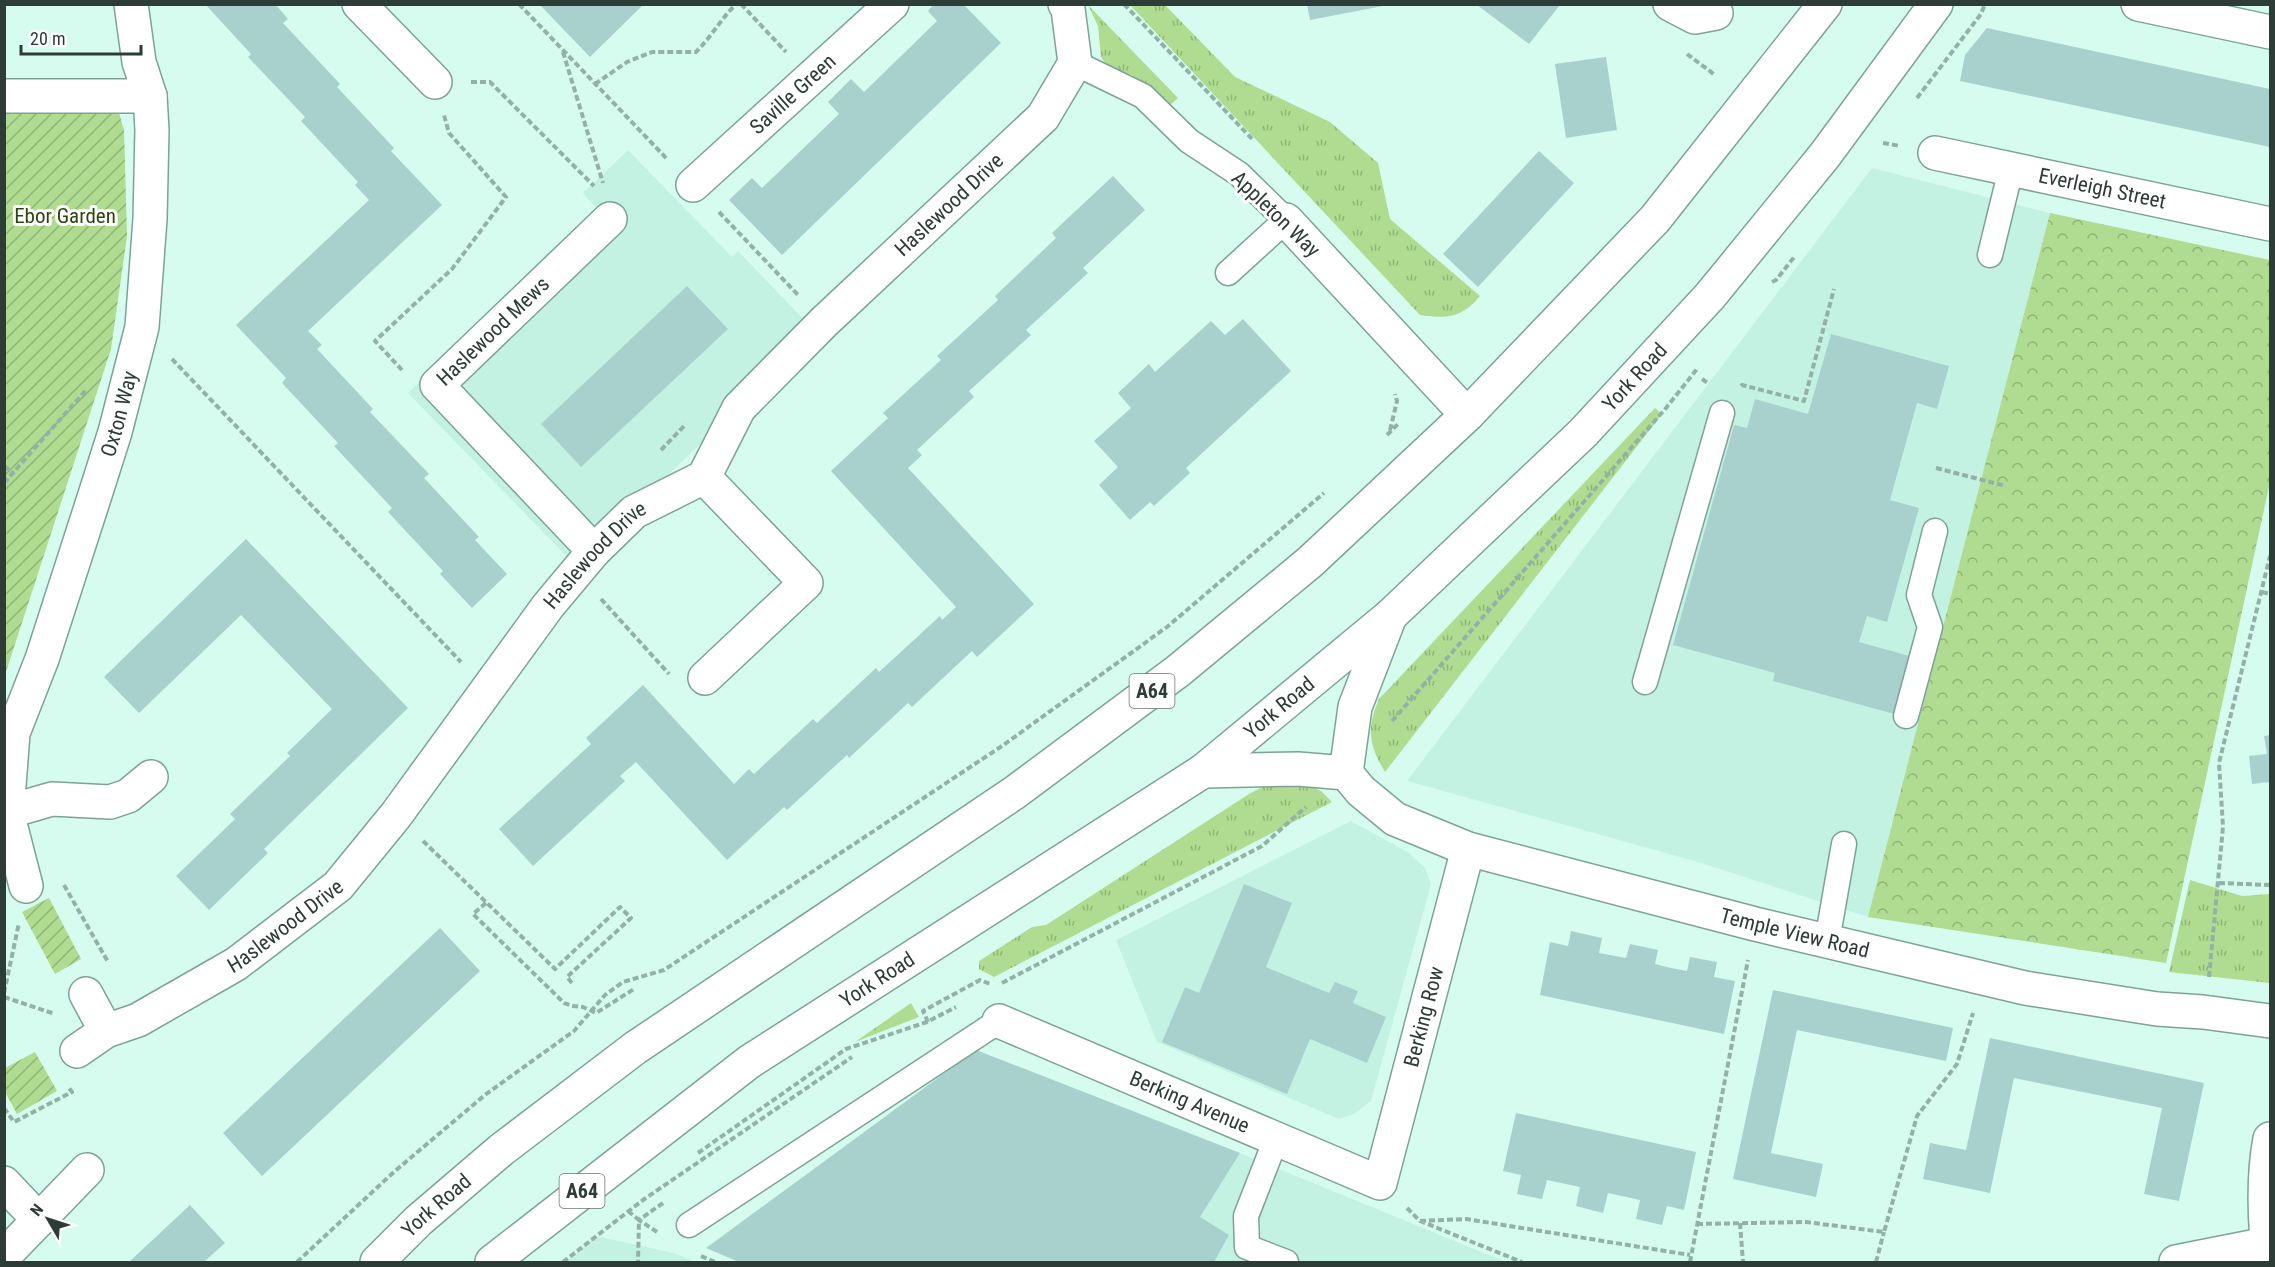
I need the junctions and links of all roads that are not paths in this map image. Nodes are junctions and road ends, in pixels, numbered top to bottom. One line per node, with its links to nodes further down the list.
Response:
1 (131, 4): 14 (main road, Oxton Way)
2 (359, 4): 12 (main road)
3 (892, 4): 17 (main road, Saville Green)
4 (1065, 4): 11 (main road)
5 (1670, 4): 9 (main road)
6 (1825, 4): 24 (main road, York Road / A64)
7 (1936, 4): 28 (main road, York Road / A64)
8 (2138, 4): 10 (main road)
9 (1720, 9)
10 (2271, 32)
11 (1075, 63): 19 (lane, Appleton Way); 25 (main road, Haslewood Drive)
12 (435, 82)
13 (4, 96): 14 (main road)
14 (150, 96): 35 (main road, Oxton Way)
15 (1935, 153): 16 (main road, Everleigh Street)
16 (2011, 169): 20 (main road, Everleigh Street); 21 (lane)
17 (693, 185)
18 (610, 219): 27 (main road, Haslewood Mews)
19 (1286, 220): 22 (lane); 24 (main road, Appleton Way)
20 (2271, 224)
21 (1990, 255)
22 (1228, 273)
23 (1722, 413): 30 (lane)
24 (1467, 415): 54 (main road, York Road / A64)
25 (704, 477): 27 (main road, Haslewood Drive); 29 (main road)
26 (1935, 531): 31 (lane)
27 (585, 561): 43 (main road, Haslewood Drive)
28 (1390, 616): 32 (main road, York Road / A64); 33 (main road)
29 (705, 678)
30 (1645, 682)
31 (1906, 716)
32 (1203, 771): 33 (main road); 55 (main road, York Road / A64)
33 (1346, 773): 37 (main road, Temple View Road)
34 (151, 777): 35 (main road)
35 (7, 812): 38 (main road, Oxton Way)
36 (1844, 844): 39 (lane)
37 (1468, 849): 39 (main road, Temple View Road); 49 (main road, Berking Row)
38 (26, 886)
39 (1827, 941): 42 (main road, Temple View Road)
40 (86, 994): 43 (main road)
41 (999, 1021): 45 (main road, Berking Avenue); 51 (lane)
42 (2271, 1021)
43 (106, 1031): 44 (main road, Haslewood Drive)
44 (77, 1051)
45 (1276, 1139): 49 (main road, Berking Avenue); 56 (lane)
46 (2271, 1139): 52 (main road)
47 (87, 1170): 50 (main road)
48 (4, 1182): 50 (main road)
49 (1380, 1183)
50 (39, 1220): 53 (main road)
51 (689, 1225)
52 (2269, 1253): 57 (main road)
53 (4, 1256)
54 (377, 1263)
55 (492, 1263)
56 (1286, 1263)
57 (2176, 1263)

